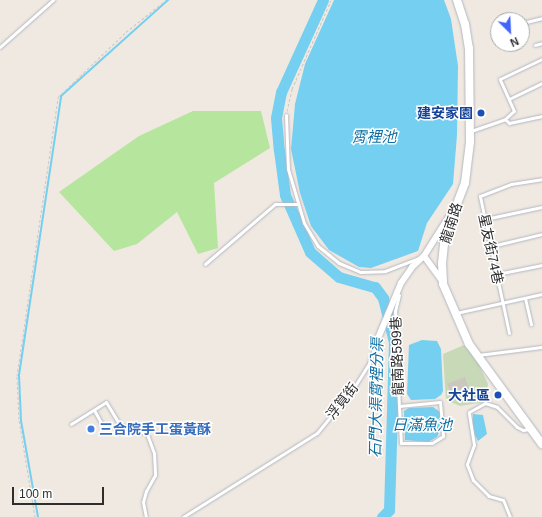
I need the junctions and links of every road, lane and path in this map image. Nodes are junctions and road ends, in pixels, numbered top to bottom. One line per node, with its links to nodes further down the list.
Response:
1 (53, 0): 9 (lane)
2 (166, 0): 46 (path)
3 (331, 0): 13 (path)
4 (457, 0): 17 (main road, 龍南路)
5 (542, 18): 6 (lane)
6 (530, 21)
7 (542, 43): 8 (lane)
8 (535, 45)
9 (0, 47)
10 (542, 59): 12 (lane)
11 (542, 83): 12 (lane)
12 (509, 99): 15 (lane)
13 (286, 115): 19 (lane)
14 (542, 116): 15 (lane); 16 (lane)
15 (504, 119): 17 (lane)
16 (542, 121)
17 (471, 130): 21 (main road, 龍南路)
18 (542, 179): 22 (lane, 星友街74巷)
19 (298, 204): 25 (lane); 26 (lane)
20 (542, 207): 22 (lane)
21 (454, 211): 25 (street, 浮筧街); 30 (main road, 龍南路)
22 (485, 219): 24 (lane, 星友街74巷)
23 (542, 234): 24 (lane)
24 (492, 246): 28 (lane, 星友街74巷)
25 (424, 256): 29 (street, 浮筧街); 30 (street)
26 (205, 264)
27 (542, 265): 28 (lane)
28 (497, 274): 33 (lane, 星友街74巷)
29 (401, 283): 37 (street, 浮筧街); 40 (lane, 龍南路599巷)
30 (443, 284): 34 (main road, 龍南路)
31 (542, 294): 32 (lane)
32 (525, 298): 33 (lane); 35 (lane)
33 (502, 302): 34 (lane); 36 (lane, 星友街74巷)
34 (454, 313): 39 (main road, 龍南路)
35 (531, 324)
36 (509, 333)
37 (379, 336): 48 (lane, 浮筧街)
38 (542, 347): 39 (lane)
39 (478, 355): 43 (main road, 龍南路)
40 (399, 406): 40 (lane, 龍南路599巷)
41 (94, 410): 42 (lane); 44 (lane); 47 (lane)
42 (71, 424)
43 (531, 428): 45 (main road, 龍南路); 49 (lane)
44 (105, 430)
45 (542, 444)
46 (35, 517)
47 (146, 517)
48 (183, 517)
49 (510, 517)

